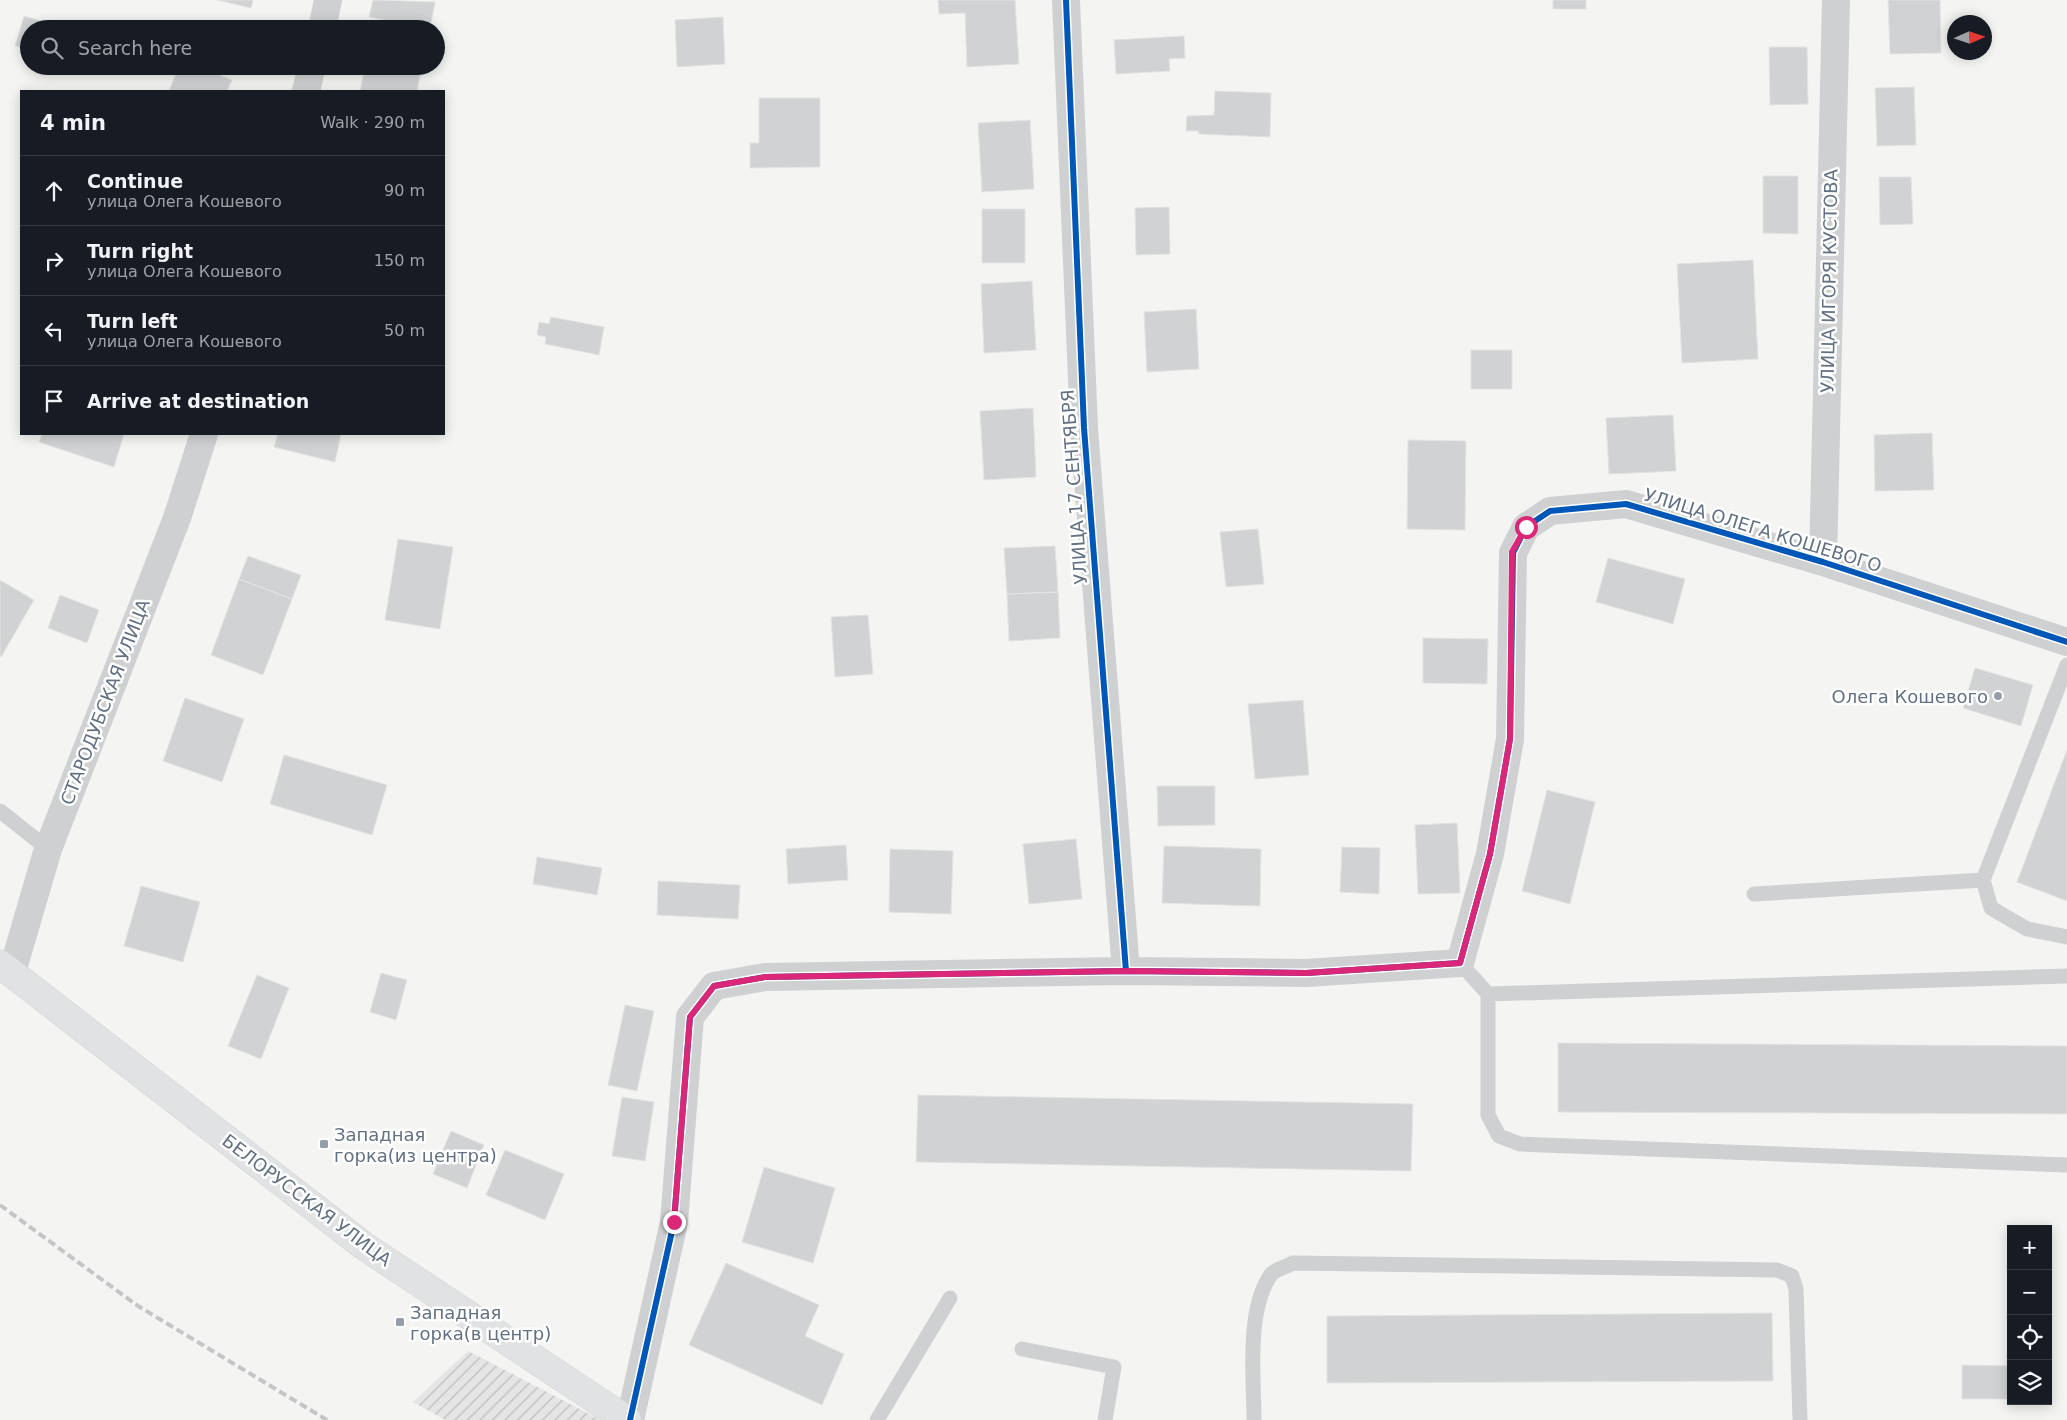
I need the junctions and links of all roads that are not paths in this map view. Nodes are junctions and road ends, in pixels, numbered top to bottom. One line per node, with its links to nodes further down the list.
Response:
1 (328, 0): 4 (street)
2 (1066, 0): 18 (street, УЛИЦА 17 СЕНТЯБРЯ)
3 (1836, 0): 8 (street, УЛИЦА ИГОРЯ КУСТОВА)
4 (324, 20)
5 (310, 75): 6 (street)
6 (306, 90)
7 (204, 435): 12 (street, СТАРОДУБСКАЯ УЛИЦА)
8 (1823, 562): 9 (street, УЛИЦА ОЛЕГА КОШЕВОГО); 16 (street, УЛИЦА ОЛЕГА КОШЕВОГО)
9 (2067, 642)
10 (2067, 665): 13 (lane)
11 (0, 811): 12 (lane)
12 (48, 849): 17 (street, СТАРОДУБСКАЯ УЛИЦА)
13 (1982, 880): 14 (lane); 15 (lane)
14 (1754, 894)
15 (2067, 937)
16 (1460, 963): 18 (street); 20 (lane)
17 (6, 968): 24 (main road, БЕЛОРУССКАЯ УЛИЦА)
18 (1126, 971): 24 (street)
19 (2067, 976): 20 (lane)
20 (1488, 994): 21 (lane)
21 (2067, 1165)
22 (950, 1298): 25 (lane)
23 (1022, 1349): 26 (lane)
24 (628, 1420)
25 (877, 1420)
26 (1105, 1420)
27 (1254, 1420): 28 (lane)
28 (1800, 1420)

